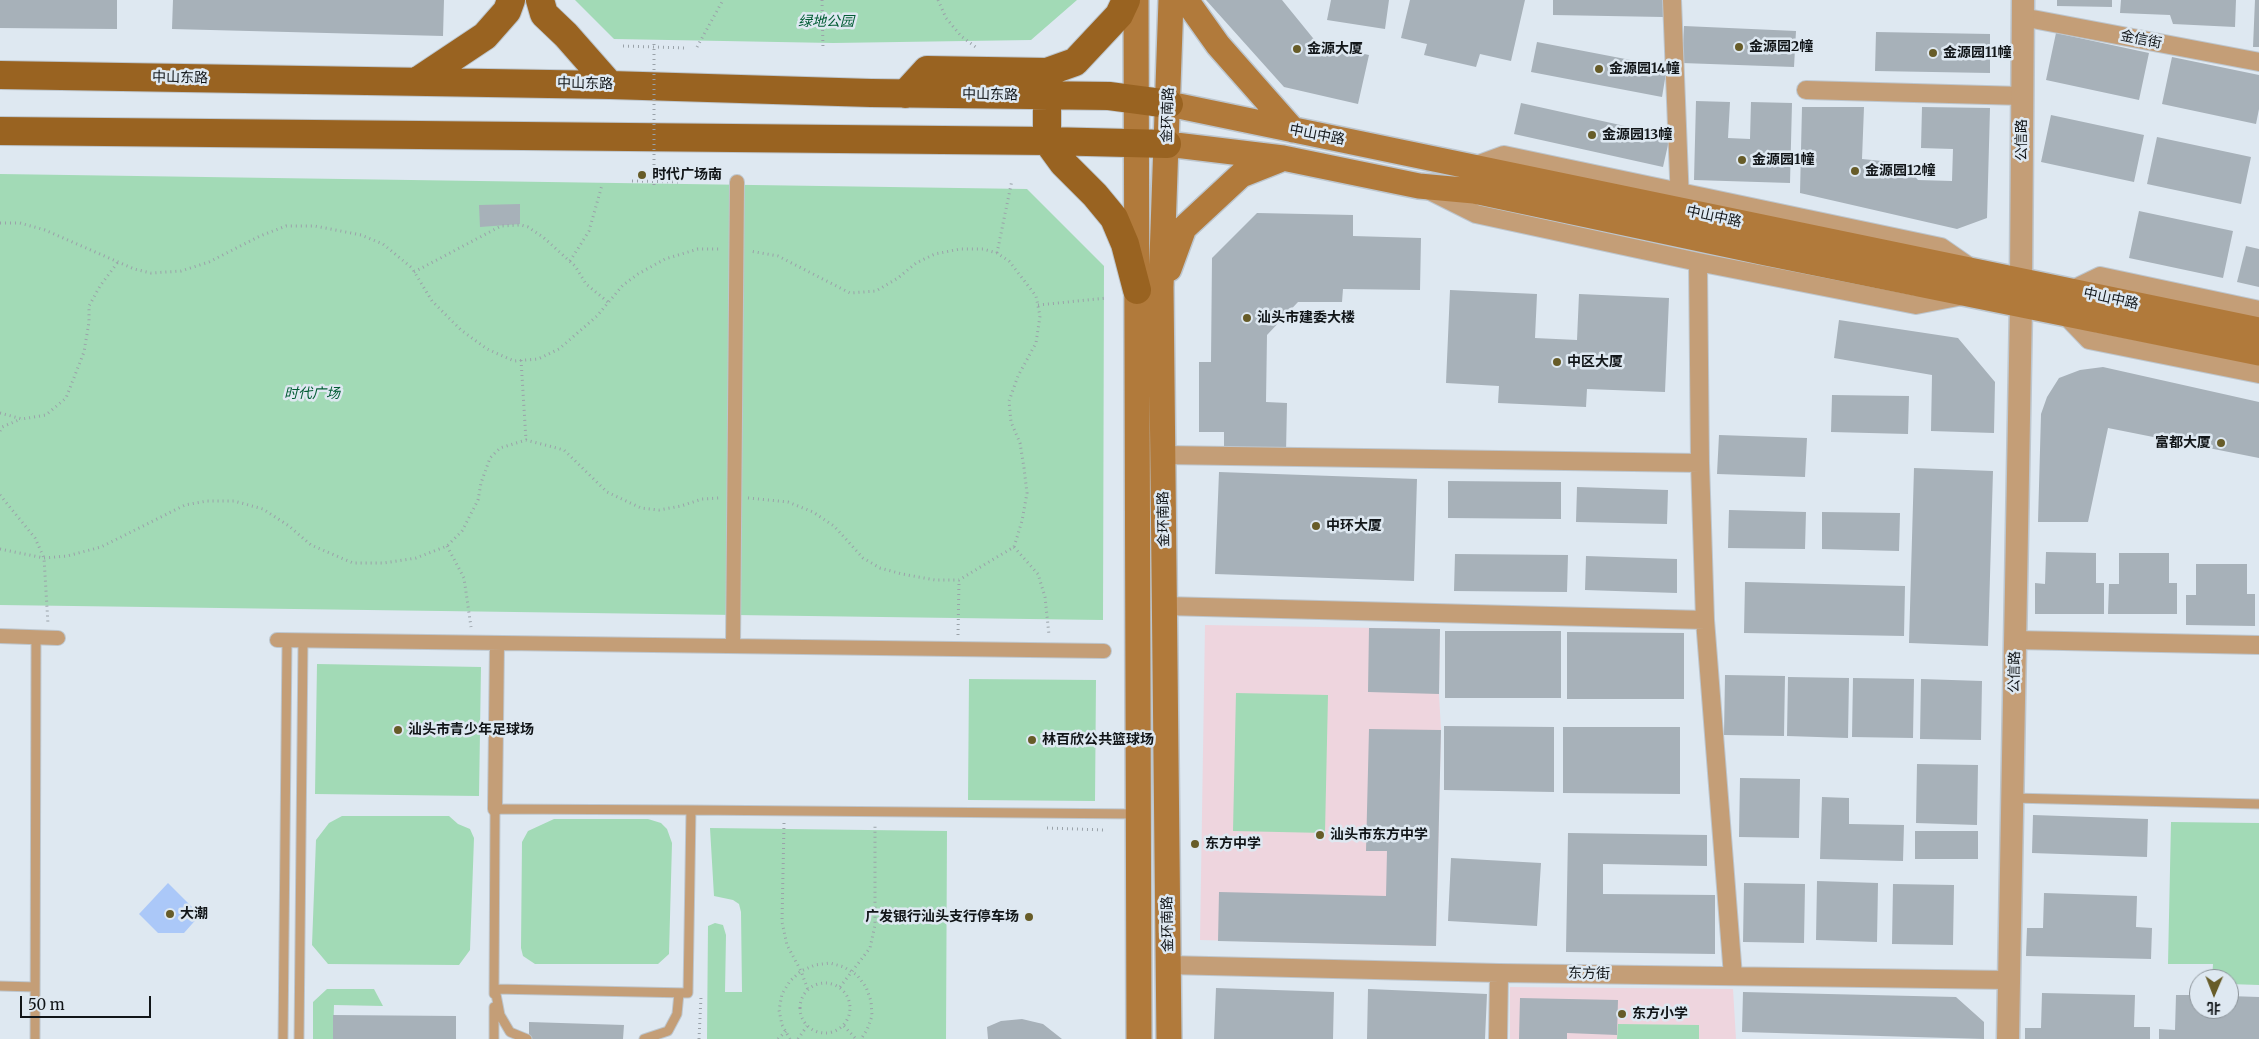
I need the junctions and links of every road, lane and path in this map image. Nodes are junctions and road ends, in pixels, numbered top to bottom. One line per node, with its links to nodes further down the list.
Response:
1 (512, 0): 21 (main road)
2 (540, 0): 22 (main road)
3 (723, 0): 15 (path)
4 (822, 0): 17 (path)
5 (938, 0): 18 (path)
6 (1126, 0): 24 (main road)
7 (1136, 0): 27 (main road, 金环南路)
8 (1171, 0): 28 (main road, 金环南路)
9 (1186, 0): 29 (main road)
10 (1672, 0): 42 (street)
11 (2022, 8): 19 (street, 金信街); 26 (street, 公信路)
12 (654, 42): 14 (path, bridge)
13 (623, 46): 14 (path)
14 (654, 47): 16 (path); 39 (path, bridge)
15 (698, 47)
16 (686, 48)
17 (822, 49)
18 (981, 52)
19 (2259, 62)
20 (0, 75): 21 (main road, 中山东路)
21 (416, 82): 22 (main road, 中山东路)
22 (610, 85): 24 (main road, 中山东路)
23 (1806, 90): 26 (street)
24 (906, 94): 25 (main road, 中山东路)
25 (1047, 96): 27 (main road, 中山东路); 31 (main road)
26 (2022, 96): 58 (street, 公信路)
27 (1137, 100): 28 (main road, 中山东路); 32 (main road, 金环南路)
28 (1169, 104): 29 (main road, 中山中路); 33 (main road, 金环南路)
29 (1293, 130): 42 (main road, 中山中路)
30 (0, 131): 31 (main road)
31 (1047, 141): 32 (main road); 57 (main road)
32 (1136, 142): 33 (main road); 57 (main road, 金环南路)
33 (1168, 144): 34 (main road, 中山中路); 57 (main road, 金环南路)
34 (1283, 158): 41 (main road, 中山中路); 57 (main road)
35 (1012, 180): 49 (path)
36 (632, 181): 39 (path)
37 (681, 182): 39 (path)
38 (737, 182): 48 (street)
39 (654, 183)
40 (602, 185): 52 (path)
41 (1419, 186): 43 (main road, 中山中路); 47 (street)
42 (1680, 201): 44 (street); 46 (main road, 中山中路)
43 (1560, 210): 47 (street); 50 (main road, 中山中路)
44 (1775, 213): 46 (street); 56 (street)
45 (0, 222): 51 (path)
46 (1751, 225): 56 (main road, 中山中路)
47 (1542, 227): 53 (street)
48 (736, 250): 49 (path); 60 (path); 78 (street)
49 (997, 253): 62 (path)
50 (1766, 254): 54 (street); 56 (main road, 中山中路)
51 (118, 262): 55 (path); 72 (path)
52 (570, 262): 55 (path); 60 (path)
53 (1698, 262): 54 (street); 76 (street)
54 (1738, 270): 56 (street)
55 (414, 272): 68 (path)
56 (1973, 283): 58 (main road, 中山中路)
57 (1149, 289): 75 (main road, 金环南路); 102 (main road, 金环南路)
58 (2021, 293): 61 (main road, 中山中路); 89 (street, 公信路)
59 (1108, 298): 62 (path)
60 (608, 302): 68 (path)
61 (2066, 302): 63 (street); 64 (main road, 中山中路); 66 (main road, 中山中路); 69 (street)
62 (1038, 305): 80 (path)
63 (2252, 308): 64 (street)
64 (2220, 322): 65 (main road, 中山中路)
65 (2259, 330)
66 (2231, 348): 67 (main road, 中山中路); 69 (street)
67 (2259, 353)
68 (521, 360): 74 (path)
69 (2208, 364): 70 (street)
70 (2259, 374)
71 (0, 413): 72 (path)
72 (22, 419): 73 (path)
73 (0, 431)
74 (526, 440): 78 (path); 79 (path)
75 (1163, 455): 76 (street); 84 (main road, 金环南路)
76 (1700, 463): 85 (street)
77 (0, 496): 82 (path)
78 (734, 496): 83 (path); 94 (street)
79 (447, 546): 82 (path); 91 (path)
80 (1014, 547): 83 (path); 96 (path)
81 (0, 549): 82 (path)
82 (44, 558): 87 (path)
83 (959, 580): 95 (path)
84 (1164, 606): 85 (street); 111 (main road, 金环南路)
85 (1705, 620): 115 (street)
86 (0, 636): 87 (street)
87 (47, 637): 118 (lane)
88 (282, 640): 90 (street); 128 (lane)
89 (2015, 640): 93 (street); 98 (street, 公信路)
90 (303, 641): 91 (street); 129 (lane)
91 (472, 643): 92 (street)
92 (496, 643): 94 (street); 100 (street)
93 (2259, 645)
94 (733, 646): 95 (street)
95 (958, 650): 96 (street)
96 (1051, 651): 97 (street)
97 (1104, 651)
98 (2012, 798): 99 (lane); 116 (street, 公信路)
99 (2259, 804)
100 (495, 809): 101 (lane); 120 (lane)
101 (691, 810): 102 (lane); 122 (lane)
102 (1138, 814): 139 (main road, 金环南路)
103 (775, 823): 104 (path)
104 (784, 823): 105 (path); 112 (path)
105 (793, 823)
106 (866, 824): 107 (path)
107 (876, 824): 108 (path); 113 (path)
108 (885, 824)
109 (1038, 828): 110 (path)
110 (1106, 830)
111 (1168, 965): 114 (street, 东方街); 140 (main road, 金环南路)
112 (801, 970): 113 (path); 121 (path); 126 (path)
113 (852, 972): 119 (path); 138 (path)
114 (1499, 973): 115 (street, 东方街); 141 (street)
115 (1733, 976): 116 (street, 东方街)
116 (2009, 980): 142 (street, 公信路)
117 (0, 986): 118 (lane)
118 (35, 987): 127 (lane)
119 (840, 987): 121 (path); 125 (path)
120 (494, 989): 122 (lane); 130 (lane); 131 (lane)
121 (808, 990): 124 (path)
122 (679, 993): 132 (lane)
123 (701, 993): 133 (path)
124 (807, 1026): 125 (path); 136 (path)
125 (844, 1026): 137 (path)
126 (786, 1032): 134 (path); 135 (path)
127 (35, 1039)
128 (283, 1039)
129 (299, 1039)
130 (494, 1039)
131 (527, 1039)
132 (644, 1039)
133 (699, 1039)
134 (778, 1039)
135 (790, 1039)
136 (798, 1039)
137 (856, 1039)
138 (861, 1039)
139 (1139, 1039)
140 (1169, 1039)
141 (1498, 1039)
142 (2008, 1039)

